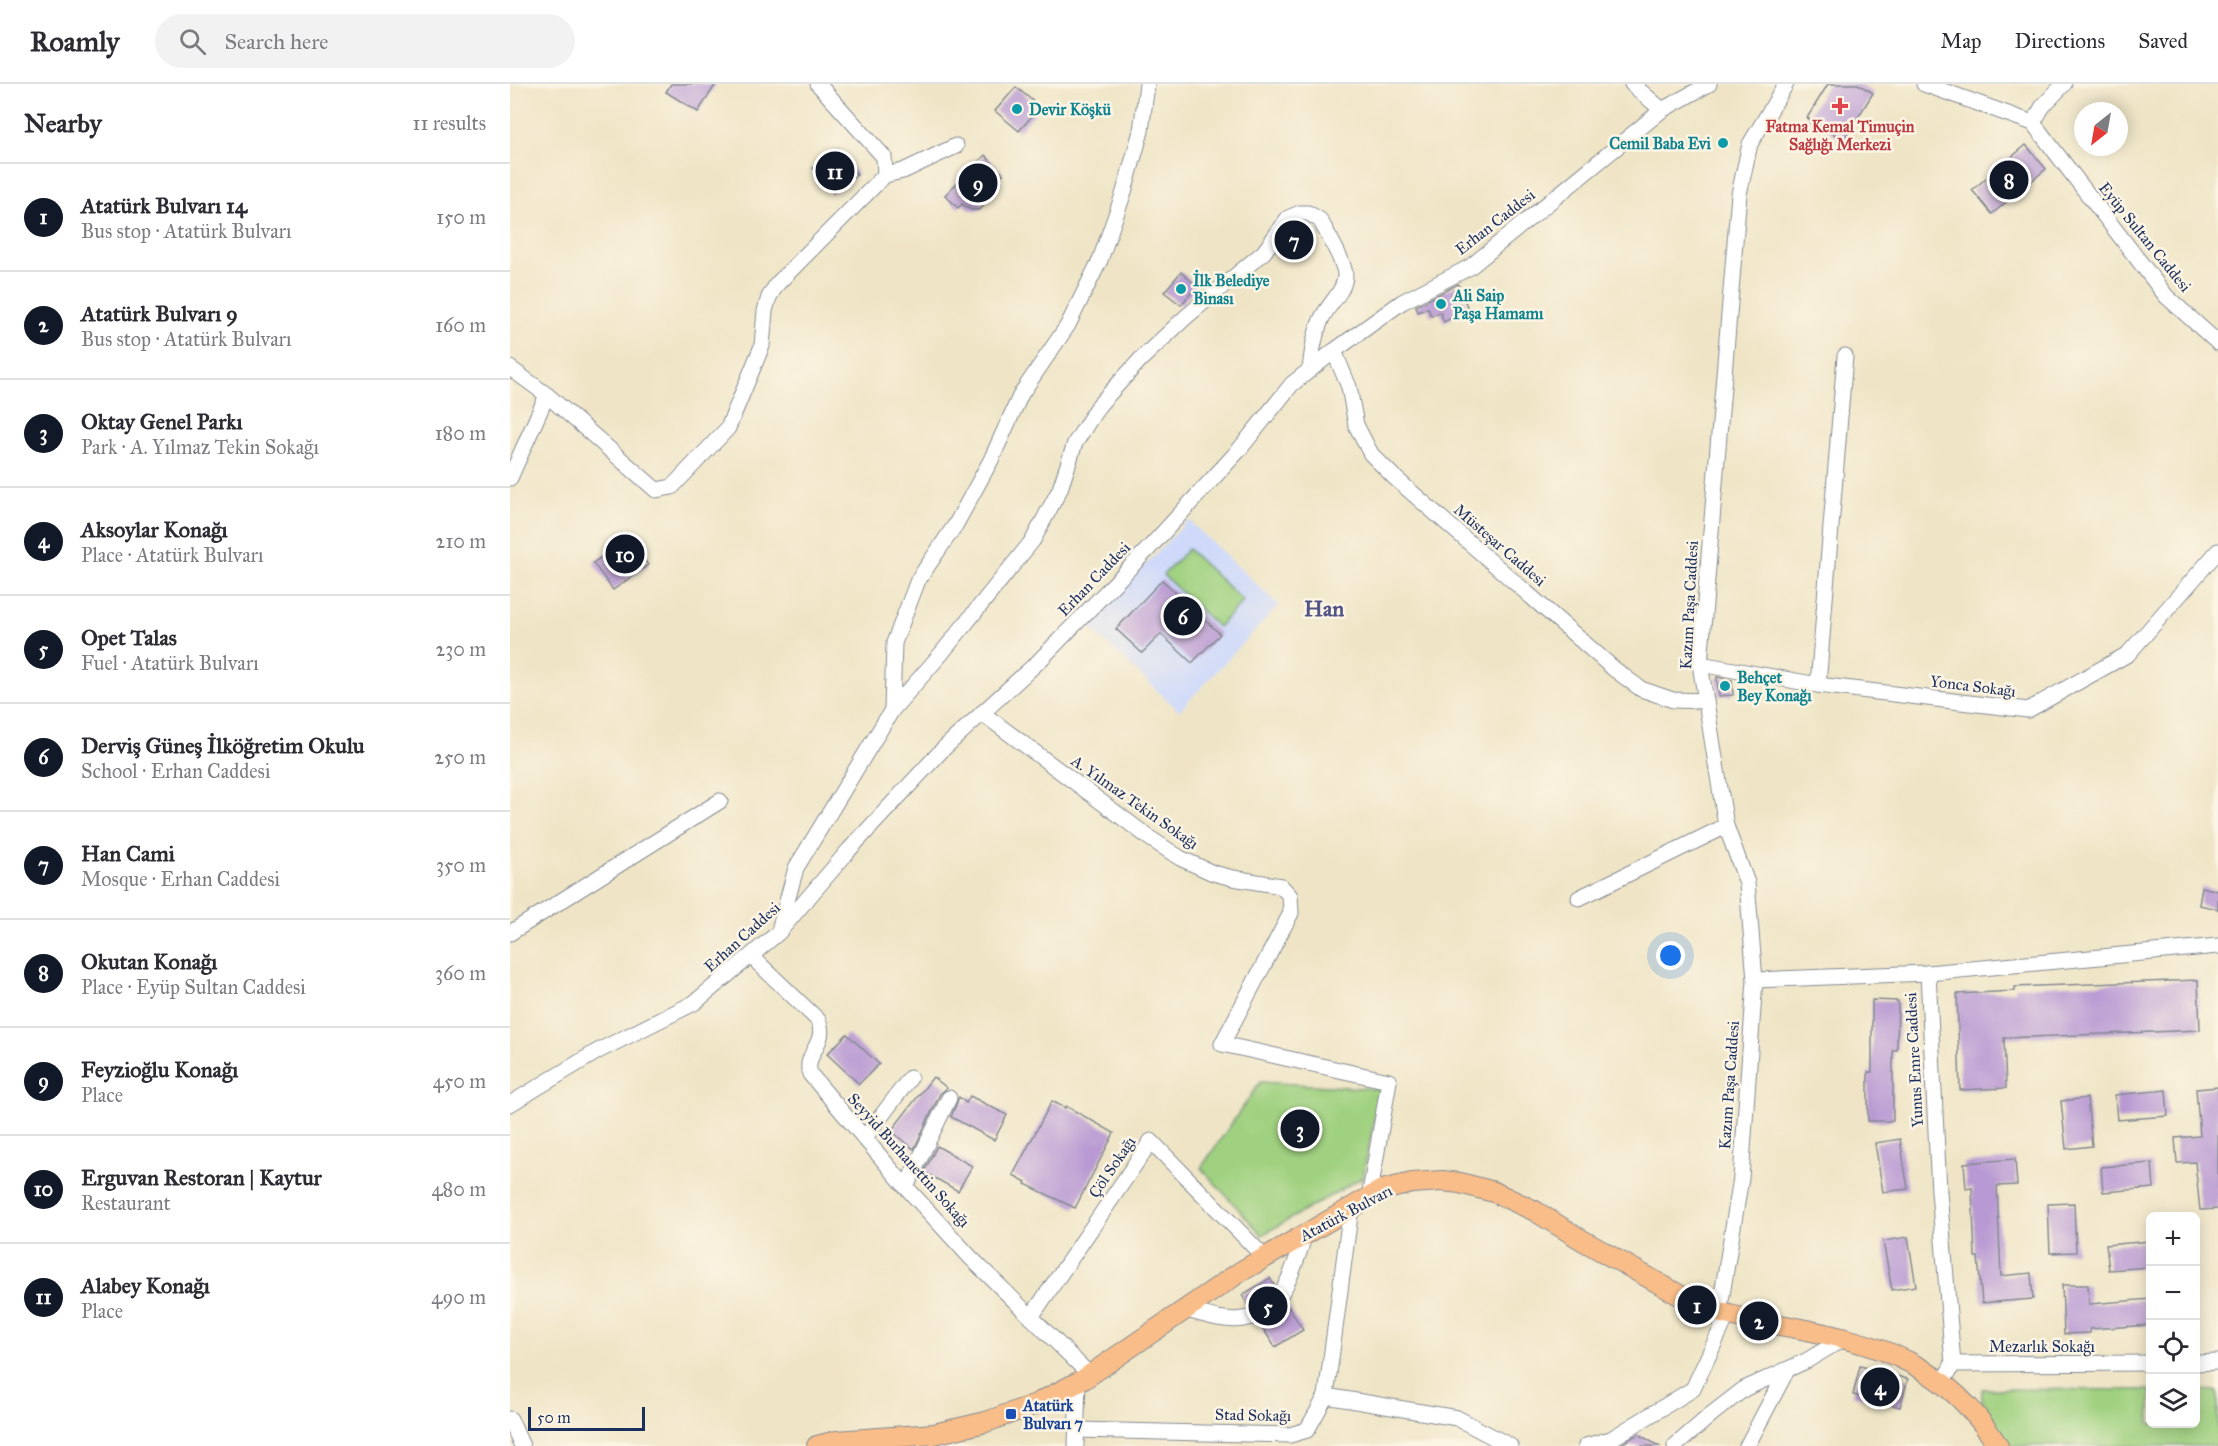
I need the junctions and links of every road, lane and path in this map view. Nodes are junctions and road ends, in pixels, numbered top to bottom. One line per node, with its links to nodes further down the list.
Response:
1 (818, 84): 11 (street)
2 (1147, 84): 23 (street)
3 (1632, 84): 8 (street)
4 (1709, 84): 8 (street, Erhan Caddesi)
5 (1786, 84): 20 (street, Kazım Paşa Caddesi)
6 (1924, 84): 9 (street)
7 (2064, 84): 9 (street)
8 (1662, 110): 13 (street, Erhan Caddesi)
9 (2032, 123): 12 (street, Eyüp Sultan Caddesi)
10 (956, 146): 11 (street)
11 (885, 175): 17 (street)
12 (2218, 344)
13 (1334, 351): 16 (street, Erhan Caddesi); 22 (street, Müsteşar Caddesi)
14 (1845, 356): 21 (street)
15 (510, 368): 17 (street)
16 (1310, 370): 23 (street); 24 (street, Erhan Caddesi)
17 (547, 395): 18 (street)
18 (510, 478)
19 (2216, 557): 21 (street, Yonca Sokağı)
20 (1700, 664): 21 (street, Yonca Sokağı); 22 (street, Kazım Paşa Caddesi)
21 (1818, 685)
22 (1706, 701): 26 (street, Kazım Paşa Caddesi)
23 (892, 710): 29 (street)
24 (982, 713): 29 (street, Erhan Caddesi); 39 (street, A. Yılmaz Tekin Sokağı)
25 (720, 801): 28 (street)
26 (1726, 826): 27 (street); 33 (street, Kazım Paşa Caddesi)
27 (1579, 898)
28 (510, 933)
29 (778, 933): 31 (street, Erhan Caddesi)
30 (2218, 946): 32 (street, Yunus Emre Caddesi)
31 (751, 956): 36 (street, Erhan Caddesi); 37 (street, Seyyid Burhanettin Sokağı)
32 (1928, 973): 33 (street); 50 (street, Yunus Emre Caddesi)
33 (1755, 980): 44 (street, Kazım Paşa Caddesi)
34 (909, 1078): 37 (street)
35 (950, 1098): 38 (street)
36 (510, 1104)
37 (864, 1139): 38 (street, Seyyid Burhanettin Sokağı)
38 (906, 1187): 45 (street, Seyyid Burhanettin Sokağı)
39 (1369, 1198): 40 (main road, Atatürk Bulvarı); 44 (main road, Atatürk Bulvarı)
40 (1351, 1208): 41 (main road, Atatürk Bulvarı); 54 (street, Stad Sokağı)
41 (1305, 1234): 42 (main road, Atatürk Bulvarı); 43 (street)
42 (1265, 1258): 43 (main road, Atatürk Bulvarı); 45 (street, Çöl Sokağı)
43 (1183, 1309): 52 (main road, Atatürk Bulvarı)
44 (1723, 1314): 46 (main road, Atatürk Bulvarı); 61 (street, Kazım Paşa Caddesi)
45 (1031, 1317): 52 (street, Seyyid Burhanettin Sokağı)
46 (1843, 1339): 51 (street); 53 (main road, Atatürk Bulvarı)
47 (2218, 1362): 49 (street)
48 (2146, 1363): 50 (street, Mezarlık Sokağı)
49 (2200, 1363)
50 (1953, 1365): 53 (street)
51 (1787, 1370): 62 (street); 63 (street)
52 (1084, 1379): 56 (street); 57 (main road, Atatürk Bulvarı)
53 (1943, 1382): 64 (main road, Atatürk Bulvarı)
54 (1326, 1396): 56 (street, Stad Sokağı); 60 (street)
55 (510, 1419): 58 (street)
56 (1077, 1438)
57 (836, 1444): 59 (main road, Atatürk Bulvarı)
58 (522, 1446)
59 (817, 1446)
60 (1509, 1446)
61 (1586, 1446)
62 (1675, 1446)
63 (1747, 1446)
64 (1998, 1446)

